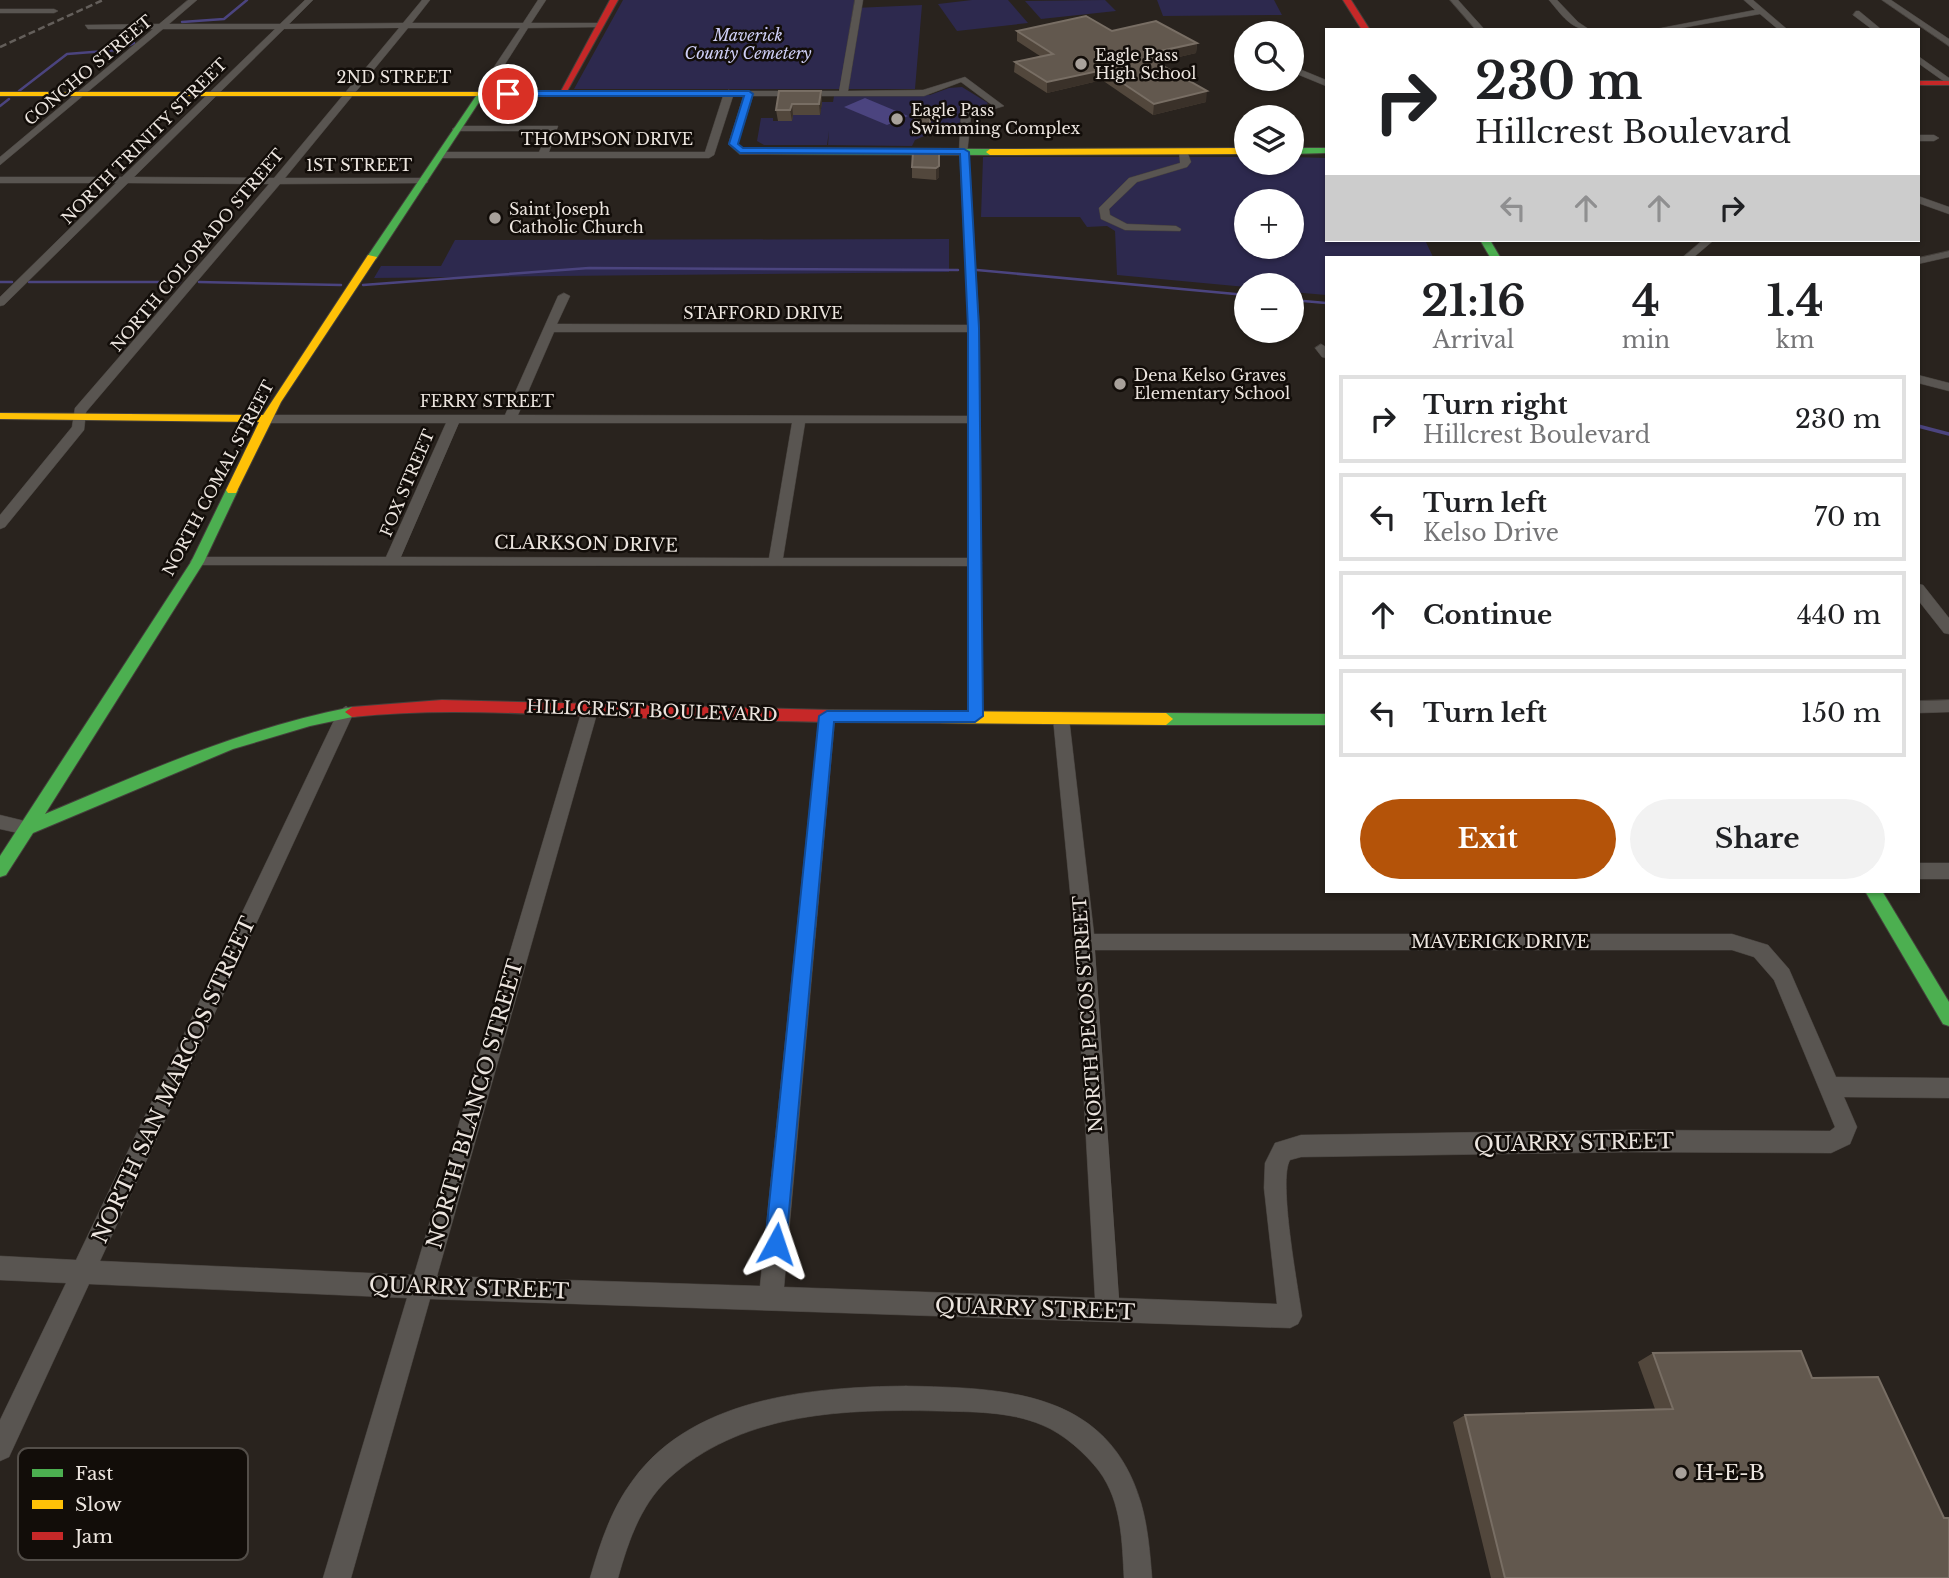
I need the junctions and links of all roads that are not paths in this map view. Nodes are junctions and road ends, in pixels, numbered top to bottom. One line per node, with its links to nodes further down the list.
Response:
1 (193, 0): 19 (street, CONCHO STREET)
2 (309, 0): 20 (street, NORTH TRINITY STREET)
3 (426, 0): 16 (street, NORTH COLORADO STREET)
4 (542, 0): 17 (street, NORTH COMAL STREET)
5 (614, 0): 18 (street)
6 (859, 0): 36 (street)
7 (1347, 0): 22 (street)
8 (1454, 0): 23 (street)
9 (1552, 0): 24 (street)
10 (1748, 0): 14 (street)
11 (1886, 0): 28 (street)
12 (54, 10): 13 (street)
13 (0, 11)
14 (1762, 11): 25 (street); 26 (street)
15 (1856, 13): 27 (street)
16 (405, 25): 17 (street); 20 (street); 41 (street, NORTH COLORADO STREET)
17 (526, 25): 18 (street); 38 (street, NORTH COMAL STREET)
18 (600, 25): 34 (street)
19 (163, 26): 20 (street); 21 (street); 42 (street, CONCHO STREET)
20 (283, 26): 40 (street, NORTH TRINITY STREET)
21 (88, 27)
22 (1365, 28)
23 (1480, 28)
24 (1582, 28)
25 (1666, 28)
26 (1782, 28)
27 (1875, 28)
28 (1949, 43)
29 (1920, 61): 33 (street)
30 (1304, 74): 31 (street)
31 (1325, 83)
32 (1920, 83): 33 (street)
33 (1949, 83)
34 (562, 93): 35 (street, 2ND STREET); 38 (street, 2ND STREET)
35 (729, 93): 39 (street, 2ND STREET); 52 (street, THOMPSON DRIVE)
36 (843, 93): 39 (street, 2ND STREET); 50 (street, 2ND STREET)
37 (0, 94): 42 (street, 2ND STREET)
38 (481, 94): 41 (street, 2ND STREET); 43 (street, NORTH COMAL STREET)
39 (749, 94): 50 (street)
40 (213, 95): 41 (street, 2ND STREET); 42 (street, 2ND STREET); 56 (street, NORTH TRINITY STREET)
41 (350, 95): 55 (street, NORTH COLORADO STREET)
42 (80, 96): 53 (street, CONCHO STREET)
43 (457, 129): 51 (street, NORTH COMAL STREET); 52 (street)
44 (1920, 138): 45 (street)
45 (1934, 138)
46 (1182, 151): 47 (street); 50 (street); 60 (street)
47 (1234, 151)
48 (1304, 151): 49 (street)
49 (1325, 151)
50 (964, 152): 68 (street)
51 (441, 155): 52 (street, THOMPSON DRIVE); 57 (street, NORTH COMAL STREET)
52 (542, 155)
53 (0, 162)
54 (0, 180): 56 (street, 1ST STREET)
55 (276, 180): 56 (street, 1ST STREET); 57 (street, 1ST STREET); 72 (street, NORTH COLORADO STREET)
56 (128, 181): 66 (street, NORTH TRINITY STREET)
57 (423, 181): 74 (street, NORTH COMAL STREET)
58 (1920, 200): 59 (street)
59 (1947, 209)
60 (1176, 229)
61 (1707, 242): 63 (street)
62 (1949, 254): 64 (street)
63 (1689, 256)
64 (1920, 261)
65 (564, 296): 67 (street)
66 (0, 303)
67 (551, 328): 68 (street, STAFFORD DRIVE); 76 (street)
68 (974, 328): 77 (street)
69 (1920, 380): 70 (street)
70 (1949, 387)
71 (0, 416): 72 (street, FERRY STREET)
72 (79, 418): 74 (street, FERRY STREET); 78 (street, NORTH COLORADO STREET)
73 (799, 418): 76 (street, FERRY STREET); 77 (street, FERRY STREET); 81 (street)
74 (267, 419): 75 (street, FERRY STREET); 80 (street, NORTH COMAL STREET)
75 (454, 419): 76 (street, FERRY STREET); 79 (street, FOX STREET)
76 (510, 419)
77 (974, 419): 82 (street)
78 (0, 524)
79 (392, 561): 80 (street, CLARKSON DRIVE); 81 (street, CLARKSON DRIVE)
80 (197, 562): 94 (street, NORTH COMAL STREET)
81 (775, 563): 82 (street, CLARKSON DRIVE)
82 (975, 563): 90 (street)
83 (1920, 592): 84 (street)
84 (1949, 629)
85 (1949, 706): 86 (street)
86 (1920, 707)
87 (590, 710): 88 (street, HILLCREST BOULEVARD); 89 (street, HILLCREST BOULEVARD); 105 (street, NORTH BLANCO STREET)
88 (346, 712): 94 (street, HILLCREST BOULEVARD); 104 (street, NORTH SAN MARCOS STREET)
89 (827, 716): 90 (street, HILLCREST BOULEVARD); 106 (street)
90 (975, 716): 91 (street, HILLCREST BOULEVARD)
91 (1061, 718): 92 (street, HILLCREST BOULEVARD); 99 (street, NORTH PECOS STREET)
92 (1325, 720)
93 (0, 822): 94 (street)
94 (27, 828): 95 (street, NORTH COMAL STREET)
95 (0, 870)
96 (1949, 870): 97 (street)
97 (1920, 871)
98 (1874, 893): 100 (street)
99 (1085, 943): 101 (street, MAVERICK DRIVE); 107 (street, NORTH PECOS STREET)
100 (1949, 1018)
101 (1830, 1087): 102 (street); 107 (street, QUARRY STREET)
102 (1949, 1088)
103 (0, 1268): 104 (street, QUARRY STREET)
104 (83, 1272): 105 (street, QUARRY STREET); 108 (street, NORTH SAN MARCOS STREET)
105 (422, 1287): 106 (street, QUARRY STREET); 109 (street, NORTH BLANCO STREET)
106 (771, 1299): 107 (street, QUARRY STREET)
107 (1108, 1311)
108 (0, 1448)
109 (337, 1578)
110 (604, 1578): 111 (street)
111 (1138, 1578)

